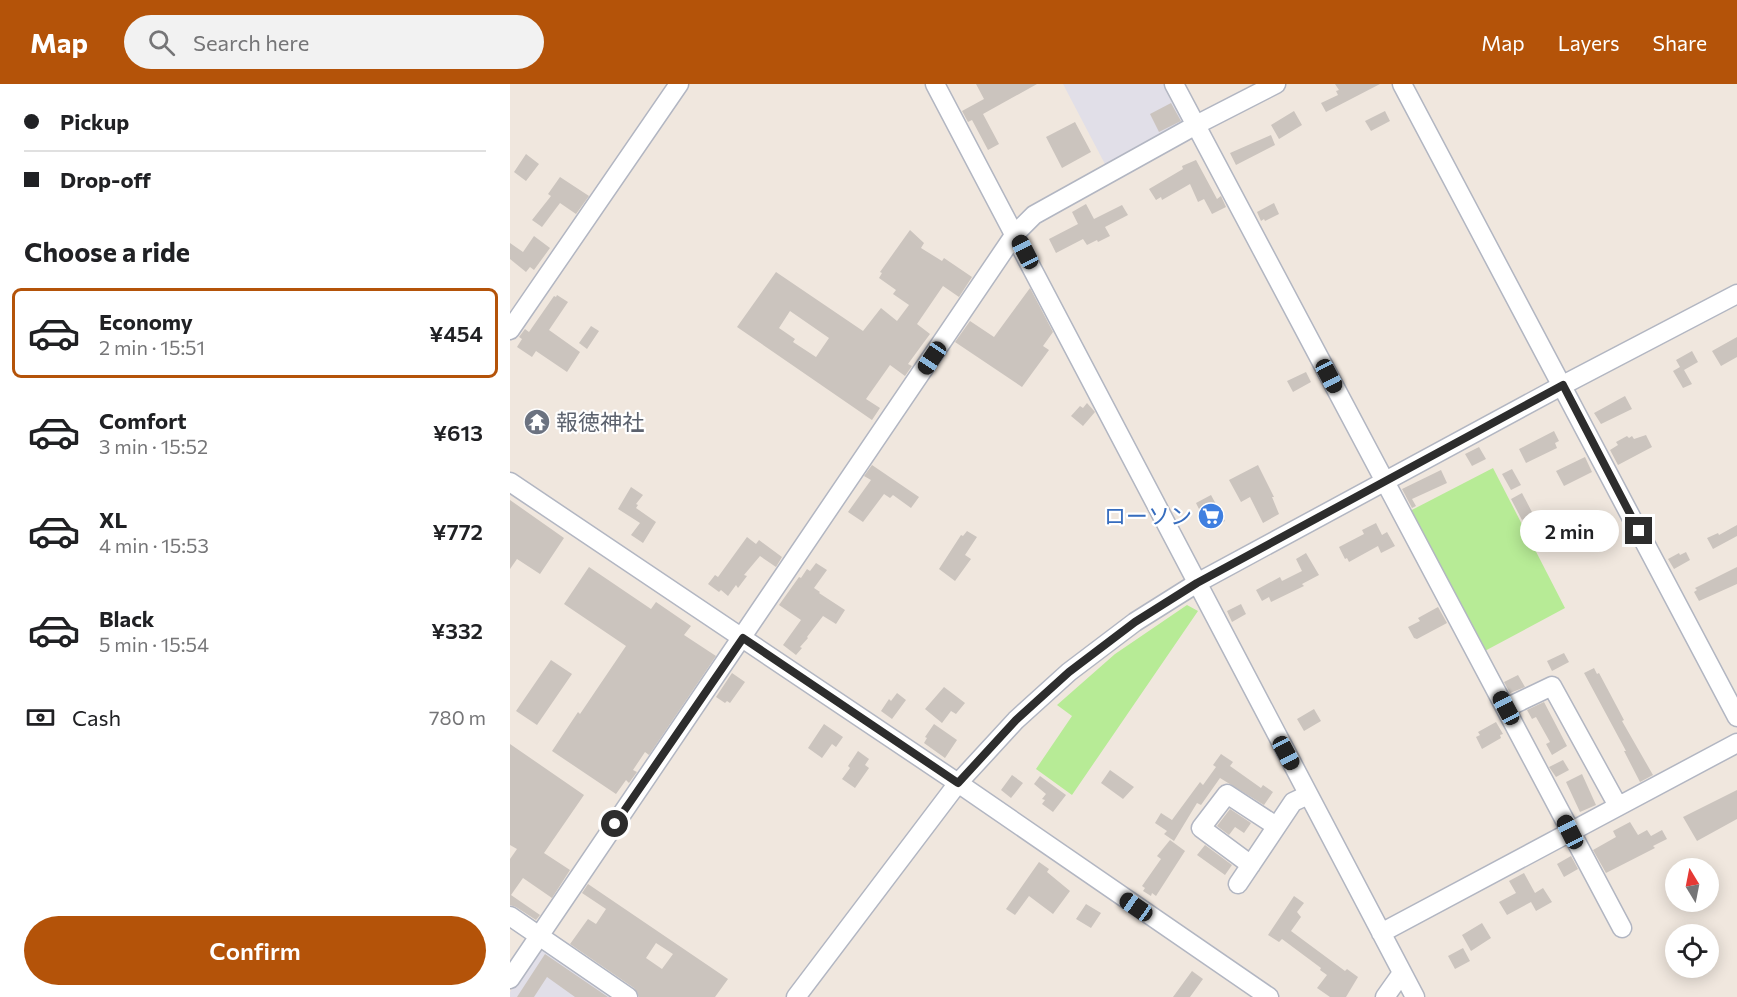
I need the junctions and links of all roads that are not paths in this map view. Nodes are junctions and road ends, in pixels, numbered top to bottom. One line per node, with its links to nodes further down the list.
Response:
1 (679, 84): 9 (street)
2 (935, 84): 7 (street)
3 (1174, 84): 6 (street)
4 (1276, 84): 6 (street)
5 (1402, 84): 10 (street)
6 (1196, 125): 7 (street); 11 (street)
7 (1015, 234): 13 (street); 14 (street)
8 (1737, 294): 10 (street)
9 (510, 330)
10 (1563, 385): 11 (street); 16 (street)
11 (1384, 481): 13 (street); 15 (street)
12 (510, 482): 14 (street)
13 (1197, 583): 18 (street); 19 (street)
14 (743, 638): 18 (street); 28 (street)
15 (1506, 708): 20 (street); 22 (street)
16 (1737, 717)
17 (1737, 743): 20 (street)
18 (958, 783): 32 (street); 33 (street)
19 (1308, 795): 21 (street); 27 (street)
20 (1618, 806): 22 (street)
21 (1276, 826): 23 (street); 23 (street)
22 (1570, 832): 26 (street); 27 (street)
23 (1251, 864): 24 (street)
24 (1238, 884)
25 (510, 916): 28 (street)
26 (1622, 928)
27 (1381, 933): 29 (street)
28 (539, 936): 30 (street); 31 (street)
29 (1402, 973): 34 (street); 35 (street)
30 (510, 979)
31 (628, 997)
32 (796, 997)
33 (1269, 997)
34 (1385, 997)
35 (1415, 997)

